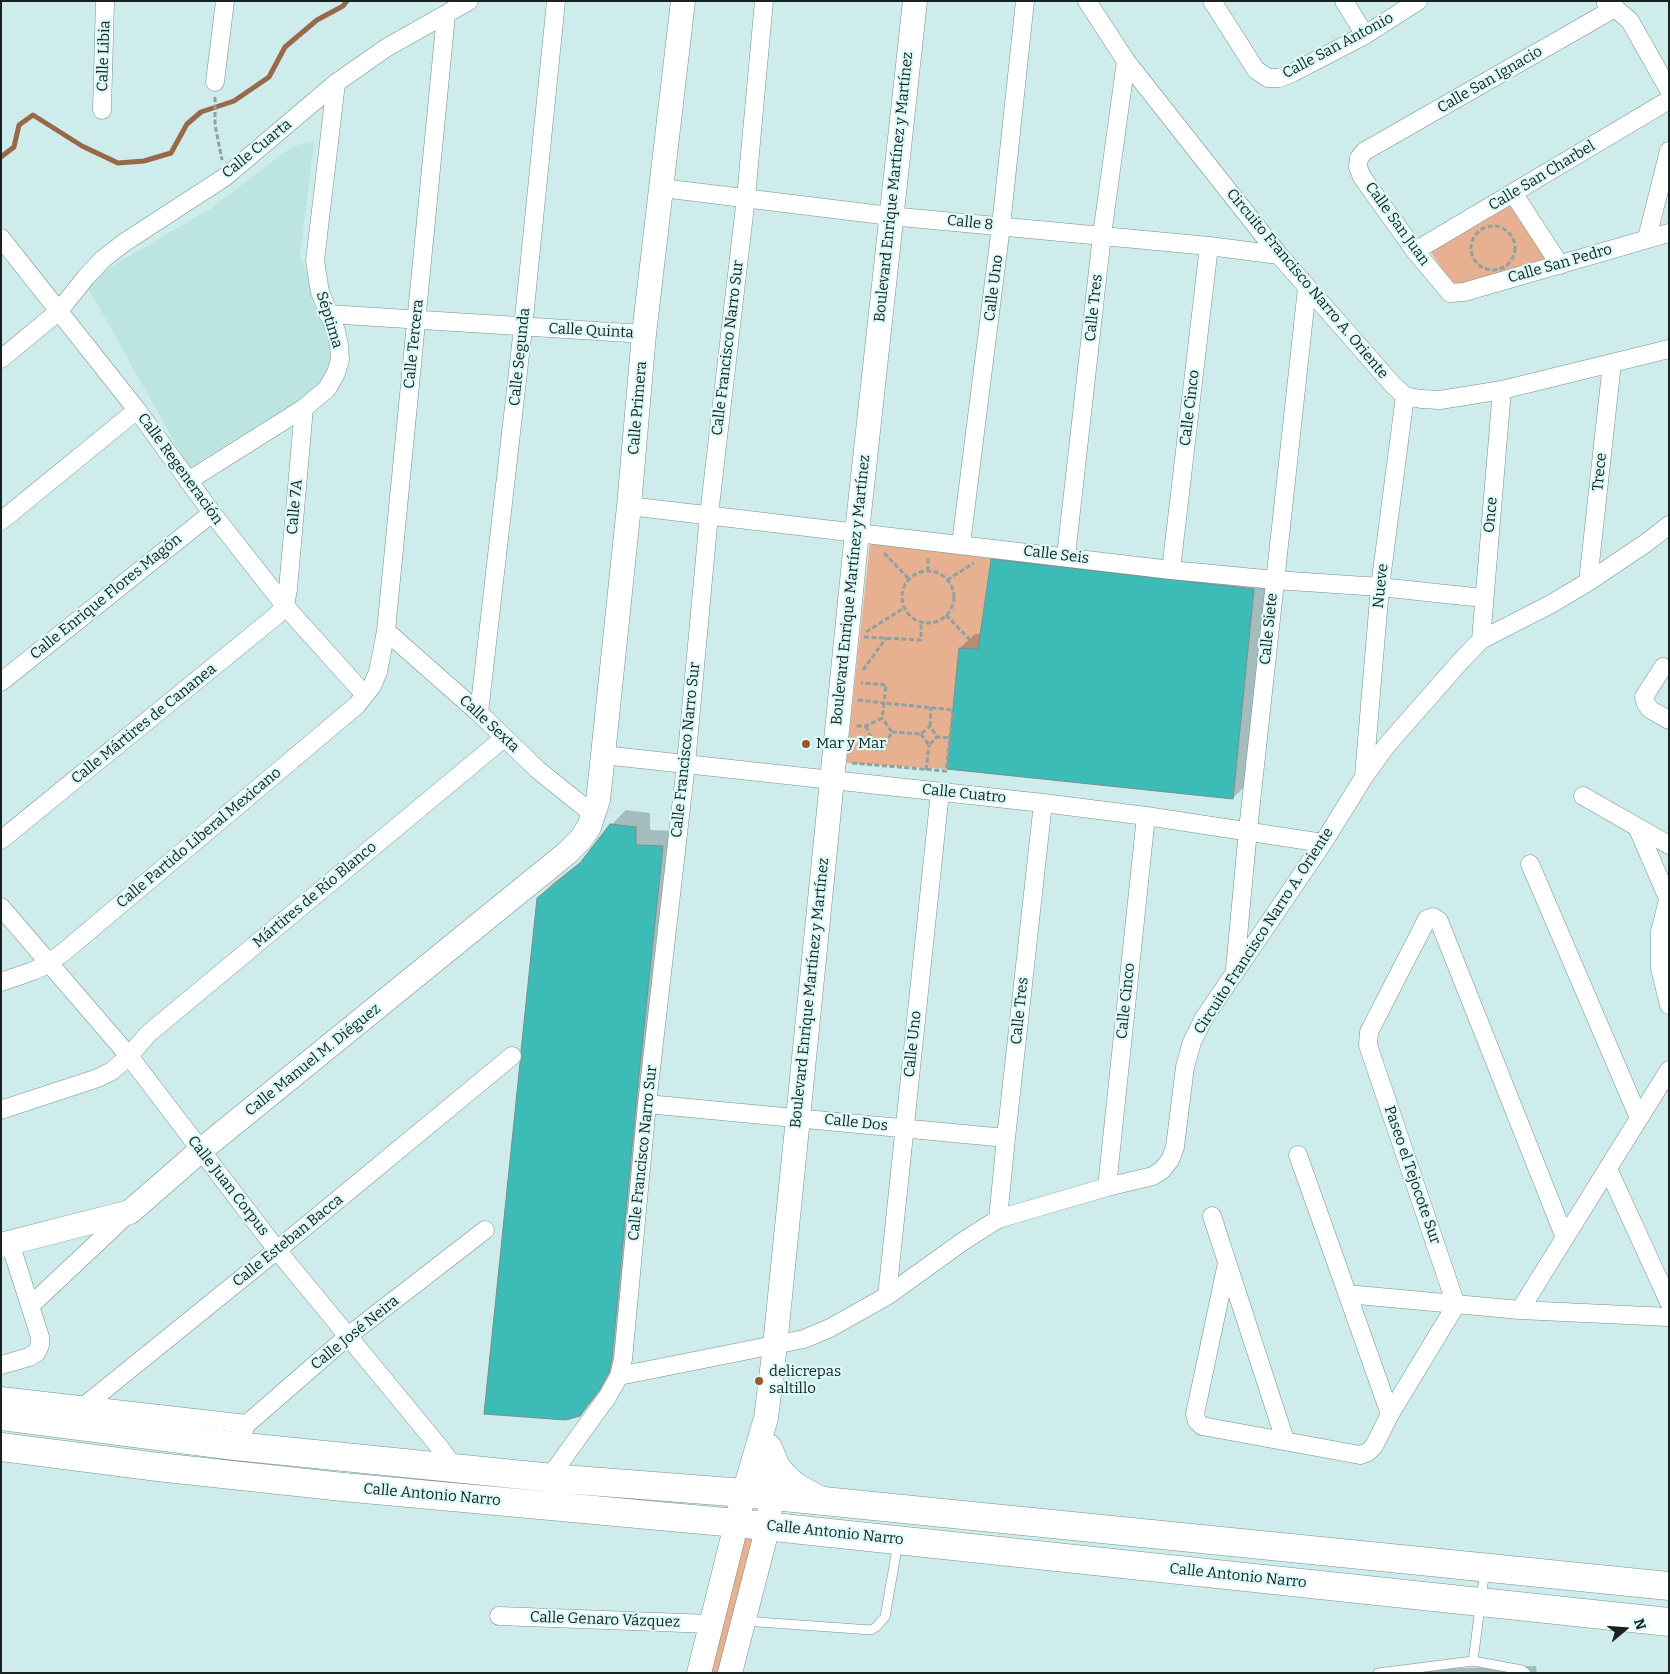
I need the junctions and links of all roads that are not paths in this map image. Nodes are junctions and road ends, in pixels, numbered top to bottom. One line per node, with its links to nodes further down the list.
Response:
1 (106, 1): 21 (street, Calle Libia)
2 (225, 1): 17 (street)
3 (468, 1): 14 (street, Calle Cuarta)
4 (556, 1): 42 (street, Calle Segunda)
5 (683, 1): 24 (street, Calle Primera)
6 (764, 1): 26 (street, Calle Francisco Narro Sur)
7 (915, 1): 27 (street, Boulevard Enrique Martínez y Martínez)
8 (1025, 1): 28 (street, Calle Uno)
9 (1087, 1): 16 (street, Circuito Francisco Narro A. Oriente)
10 (1212, 1): 15 (street, Calle San Antonio)
11 (1344, 1): 15 (street)
12 (1418, 1): 15 (street, Calle San Antonio)
13 (1609, 4): 19 (street); 23 (street, Calle San Ignacio)
14 (446, 15): 18 (street, Calle Cuarta); 41 (street, Calle Tercera)
15 (1365, 35)
16 (1126, 61): 30 (street, Calle Tres); 35 (street, Circuito Francisco Narro A. Oriente)
17 (215, 82)
18 (336, 83): 39 (street, Calle Cuarta); 40 (street, Séptima)
19 (1669, 90)
20 (1669, 100): 25 (street, Calle San Charbel)
21 (102, 110)
22 (1669, 151): 32 (street)
23 (1365, 152): 34 (street, Calle San Juan)
24 (662, 188): 26 (street, Calle 8); 43 (street, Calle Primera)
25 (1513, 193): 34 (street, Calle San Charbel); 36 (street)
26 (746, 197): 27 (street, Calle 8); 54 (street, Calle Francisco Narro Sur)
27 (890, 216): 28 (street, Calle 8); 57 (street, Boulevard Enrique Martínez y Martínez)
28 (1001, 226): 30 (street, Calle 8); 58 (street, Calle Uno)
29 (1669, 233): 32 (street, Calle San Pedro)
30 (1102, 235): 33 (street, Calle 8); 59 (street, Calle Tres)
31 (1, 238): 39 (street, Calle Regeneración)
32 (1647, 238): 36 (street, Calle San Pedro)
33 (1210, 246): 35 (street, Calle 8); 60 (street, Calle Cinco)
34 (1415, 251): 38 (street, Calle San Juan)
35 (1279, 255): 37 (street, Circuito Francisco Narro A. Oriente)
36 (1560, 265): 38 (street, Calle San Pedro)
37 (1307, 288): 48 (street, Circuito Francisco Narro A. Oriente); 61 (street, Calle Siete)
38 (1450, 293)
39 (59, 311): 45 (street, Calle Cuarta); 50 (street, Calle Regeneración)
40 (328, 314): 41 (street, Calle Quinta); 49 (street, Séptima)
41 (417, 320): 42 (street, Calle Quinta); 66 (street, Calle Tercera)
42 (523, 328): 43 (street, Calle Quinta); 72 (street, Calle Segunda)
43 (644, 334): 52 (street, Calle Primera)
44 (1669, 349): 46 (street)
45 (1, 359)
46 (1612, 363): 47 (street); 62 (street, Trece)
47 (1502, 390): 48 (street); 64 (street, Once)
48 (1405, 396): 63 (street, Nueve)
49 (304, 408): 51 (street, Séptima); 65 (street, Calle 7A)
50 (136, 410): 51 (street, Calle Regeneración); 55 (street)
51 (188, 481): 53 (street, Calle Regeneración)
52 (629, 506): 54 (street, Calle Seis); 75 (street, Calle Primera)
53 (212, 513): 65 (street, Calle Regeneración); 70 (street, Calle Enrique Flores Magón)
54 (709, 515): 57 (street, Calle Seis); 76 (street, Calle Francisco Narro Sur)
55 (1, 521)
56 (1669, 525): 62 (street, Circuito Francisco Narro A. Oriente)
57 (857, 532): 58 (street, Calle Seis); 77 (street, Boulevard Enrique Martínez y Martínez)
58 (961, 544): 59 (street, Calle Seis)
59 (1066, 556): 60 (street, Calle Seis)
60 (1171, 570): 61 (street, Calle Seis)
61 (1275, 580): 63 (street, Calle Seis); 85 (street, Calle Siete)
62 (1588, 582): 67 (street, Circuito Francisco Narro A. Oriente)
63 (1380, 587): 64 (street, Calle Seis); 78 (street, Nueve)
64 (1484, 598): 67 (street, Once)
65 (285, 606): 71 (street, Calle Regeneración); 86 (street, Calle Mártires de Cananea)
66 (386, 631): 69 (street, Calle Tercera); 72 (street, Calle Sexta)
67 (1481, 640): 78 (street, Circuito Francisco Narro A. Oriente)
68 (1663, 667): 73 (street)
69 (378, 672): 71 (street, Calle Partido Liberal Mexicano)
70 (1, 682)
71 (365, 695): 92 (street, Calle Partido Liberal Mexicano)
72 (479, 713): 74 (street, Calle Sexta)
73 (1669, 720)
74 (504, 738): 82 (street, Calle Sexta); 96 (street, Mártires de Río Blanco)
75 (603, 755): 76 (street, Calle Cuatro); 82 (street, Calle Primera)
76 (686, 764): 77 (street, Calle Cuatro); 99 (street, Calle Francisco Narro Sur)
77 (839, 771): 79 (street, Calle Cuatro); 101 (street, Boulevard Enrique Martínez y Martínez)
78 (1364, 777): 87 (street, Circuito Francisco Narro A. Oriente)
79 (940, 792): 81 (street, Calle Cuatro); 103 (street, Calle Uno)
80 (1582, 796): 84 (street)
81 (1043, 803): 83 (street, Calle Cuatro); 104 (street, Calle Tres)
82 (594, 815): 105 (street, Calle Manuel M. Diéguez)
83 (1146, 816): 85 (street, Calle Cuatro); 108 (street, Calle Cinco)
84 (1638, 829): 88 (street); 90 (street)
85 (1248, 830): 87 (street, Calle Cuatro); 93 (street, Calle Siete)
86 (1, 840)
87 (1323, 843): 93 (street, Circuito Francisco Narro A. Oriente)
88 (1669, 844)
89 (1530, 864): 102 (street)
90 (1668, 899): 95 (street)
91 (1, 907): 92 (street, Calle Juan Corpus)
92 (48, 964): 94 (street, Calle Partido Liberal Mexicano); 96 (street, Calle Juan Corpus)
93 (1235, 970): 108 (street, Circuito Francisco Narro A. Oriente)
94 (1, 982)
95 (1669, 1005)
96 (129, 1056): 100 (street, Mártires de Río Blanco); 105 (street, Calle Juan Corpus)
97 (512, 1056): 115 (street, Calle Esteban Bacca)
98 (1669, 1070): 102 (street)
99 (647, 1104): 101 (street, Calle Dos); 127 (street, Calle Francisco Narro Sur)
100 (1, 1110)
101 (798, 1117): 103 (street, Calle Dos); 125 (street, Boulevard Enrique Martínez y Martínez)
102 (1639, 1118): 107 (street)
103 (904, 1128): 104 (street, Calle Dos); 118 (street, Calle Uno)
104 (1006, 1138): 111 (street, Calle Tres)
105 (200, 1151): 109 (street, Calle Manuel M. Diéguez); 115 (street, Calle Juan Corpus)
106 (1298, 1155): 117 (street)
107 (1608, 1169): 113 (street); 119 (street)
108 (1107, 1187): 111 (street, Circuito Francisco Narro A. Oriente)
109 (130, 1212): 114 (street); 120 (street, Calle Manuel M. Diéguez)
110 (1212, 1216): 116 (street)
111 (998, 1219): 118 (street, Circuito Francisco Narro A. Oriente)
112 (485, 1230): 124 (street, Calle José Neira)
113 (1565, 1238): 121 (street, Paseo el Tejocote Sur); 122 (street)
114 (6, 1244): 120 (street)
115 (278, 1250): 124 (street, Calle Juan Corpus); 129 (street, Calle Esteban Bacca)
116 (1227, 1263): 135 (street); 135 (street)
117 (1347, 1294): 121 (street); 130 (street)
118 (887, 1296): 125 (street, Circuito Francisco Narro A. Oriente)
119 (1669, 1302)
120 (31, 1305): 126 (street)
121 (1456, 1305): 122 (street); 130 (street)
122 (1520, 1310): 123 (street)
123 (1669, 1317)
124 (348, 1336): 134 (street, Calle José Neira); 138 (street, Calle Juan Corpus)
125 (775, 1346): 127 (street, Circuito Francisco Narro A. Oriente); 132 (street, Boulevard Enrique Martínez y Martínez)
126 (1, 1365)
127 (619, 1376): 139 (street, Calle Francisco Narro Sur)
128 (1, 1396): 129 (street)
129 (85, 1405): 133 (street, Calle Esteban Bacca); 134 (street)
130 (1390, 1414): 135 (street)
131 (1, 1416): 133 (main road, Calle Antonio Narro)
132 (766, 1418): 137 (street, Boulevard Enrique Martínez y Martínez); 140 (street, Boulevard Enrique Martínez y Martínez)
133 (62, 1424): 134 (main road, Calle Antonio Narro)
134 (241, 1435): 138 (main road, Calle Antonio Narro)
135 (1285, 1440)
136 (1, 1447): 143 (main road, Calle Antonio Narro)
137 (768, 1448): 141 (street, Boulevard Enrique Martínez y Martínez); 142 (main road)
138 (454, 1468): 139 (main road, Calle Antonio Narro)
139 (549, 1478): 140 (main road, Calle Antonio Narro)
140 (744, 1494): 141 (main road, Calle Antonio Narro); 143 (street, Boulevard Enrique Martínez y Martínez)
141 (771, 1496): 142 (main road, Calle Antonio Narro); 144 (street, Boulevard Enrique Martínez y Martínez)
142 (820, 1501): 146 (main road, Calle Antonio Narro)
143 (736, 1523): 144 (main road, Calle Antonio Narro); 154 (street, Boulevard Enrique Martínez y Martínez)
144 (768, 1526): 145 (main road, Calle Antonio Narro); 152 (street, Boulevard Enrique Martínez y Martínez)
145 (898, 1540): 148 (main road, Calle Antonio Narro); 152 (lane)
146 (1485, 1567): 147 (main road, Calle Antonio Narro); 148 (lane)
147 (1669, 1586)
148 (1480, 1602): 150 (main road, Calle Antonio Narro); 155 (lane)
149 (1669, 1612): 150 (main road)
150 (1604, 1615): 153 (main road, Calle Antonio Narro)
151 (499, 1616): 154 (street, Calle Genaro Vázquez)
152 (744, 1620): 157 (street, Boulevard Enrique Martínez y Martínez)
153 (1669, 1622)
154 (711, 1624): 156 (street, Boulevard Enrique Martínez y Martínez)
155 (1472, 1661): 158 (lane); 159 (lane)
156 (699, 1673)
157 (730, 1673)
158 (1378, 1673)
159 (1526, 1673)

